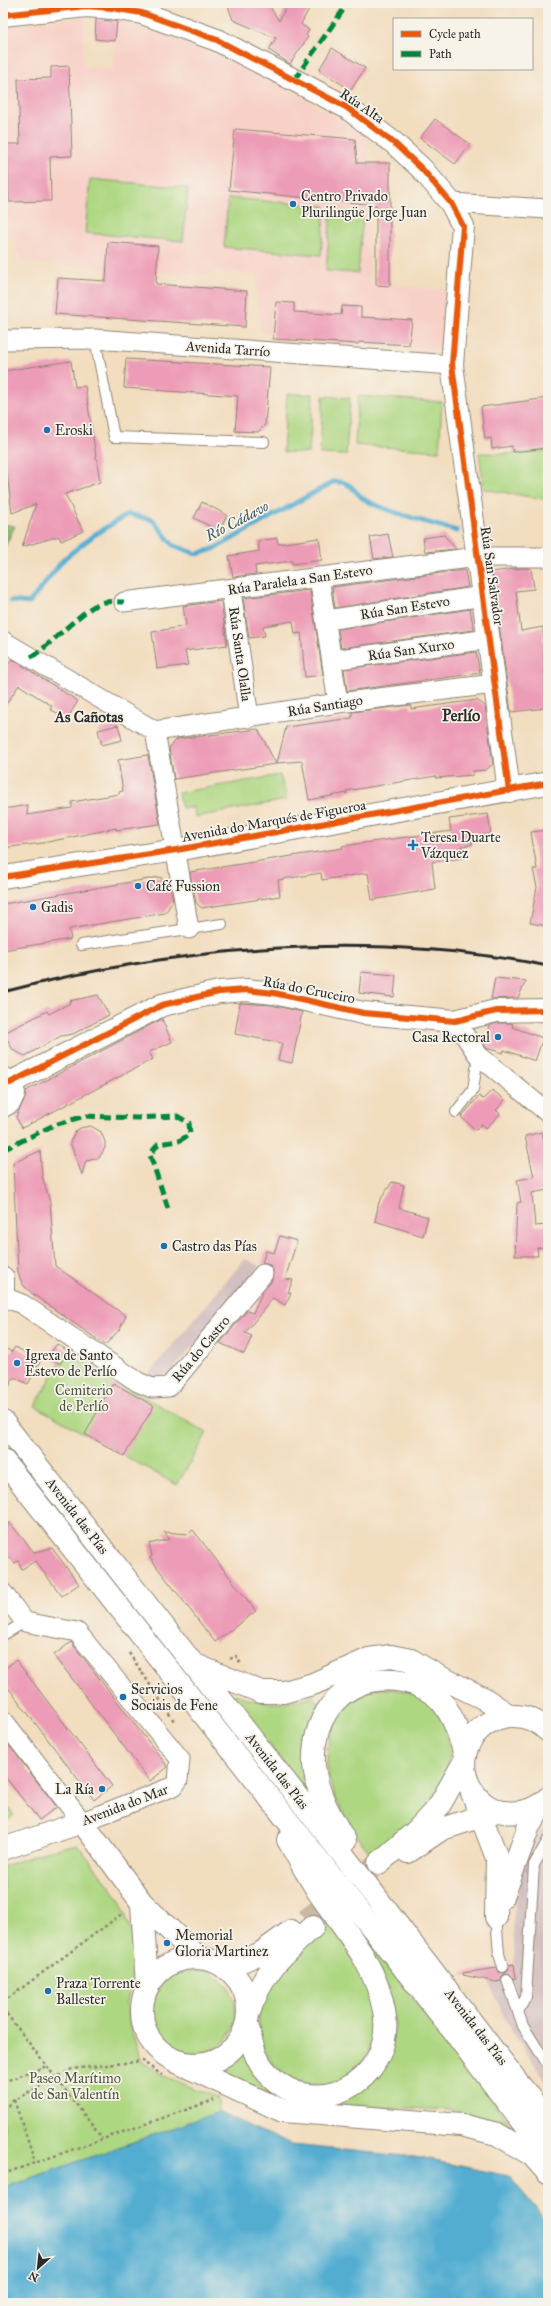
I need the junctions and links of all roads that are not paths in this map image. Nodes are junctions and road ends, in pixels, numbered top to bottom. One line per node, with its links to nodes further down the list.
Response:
1 (63, 6): 2 (main road, Rúa Alta); 3 (main road, Rúa Alta)
2 (144, 8): 4 (main road, Rúa Alta)
3 (3, 15)
4 (451, 203): 5 (street); 8 (main road, Rúa Alta)
5 (548, 209)
6 (95, 339): 7 (street, Avenida Tarrío); 8 (street, Avenida Tarrío); 9 (lane)
7 (3, 340)
8 (452, 365): 10 (main road, Rúa San Salvador)
9 (264, 442)
10 (476, 557): 11 (street, Rúa Paralela a San Estevo); 12 (street, Rúa Paralela a San Estevo); 14 (main road, Rúa San Salvador)
11 (548, 557)
12 (319, 577): 13 (street, Rúa Paralela a San Estevo); 16 (street)
13 (231, 590): 15 (street, Rúa Paralela a San Estevo); 22 (street, Rúa Santa Olalla)
14 (483, 596): 16 (street, Rúa San Estevo); 17 (main road, Rúa San Salvador)
15 (124, 602)
16 (327, 620): 19 (street)
17 (489, 639): 19 (street, Rúa San Xurxo); 20 (main road, Rúa San Salvador)
18 (3, 641): 23 (street)
19 (332, 660): 21 (street)
20 (494, 684): 21 (street, Rúa Santiago); 25 (main road, Rúa San Salvador)
21 (338, 703): 22 (street, Rúa Santiago)
22 (249, 718): 23 (street, Rúa Santiago)
23 (155, 731): 26 (street)
24 (548, 783): 25 (main road, Avenida do Marqués de Figueroa)
25 (508, 791): 26 (main road, Avenida do Marqués de Figueroa)
26 (176, 850): 27 (main road, Avenida do Marqués de Figueroa); 29 (street)
27 (3, 877)
28 (222, 924): 29 (lane)
29 (189, 929): 30 (lane)
30 (81, 945)
31 (548, 1010): 32 (main road, Rúa do Cruceiro)
32 (455, 1021): 33 (street); 34 (main road, Rúa do Cruceiro)
33 (478, 1055): 36 (lane); 37 (street)
34 (7, 1081): 35 (main road)
35 (3, 1106)
36 (456, 1112)
37 (548, 1114)
38 (263, 1274): 39 (street, Rúa do Castro)
39 (3, 1291)
40 (3, 1422): 45 (main road, Avenida das Pías)
41 (3, 1460): 51 (main road, Avenida das Pías)
42 (3, 1593): 43 (street)
43 (25, 1622): 44 (lane); 54 (street, Avenida do Mar)
44 (3, 1635)
45 (192, 1663): 46 (main road); 57 (main road, Avenida das Pías)
46 (518, 1716): 47 (main road); 49 (main road); 50 (main road)
47 (548, 1716)
48 (3, 1720): 54 (street)
49 (548, 1731)
50 (464, 1759): 53 (main road); 53 (main road); 57 (main road)
51 (243, 1766): 66 (main road); 70 (main road, Avenida das Pías)
52 (545, 1801): 53 (main road); 59 (main road)
53 (489, 1814): 59 (main road)
54 (82, 1822): 56 (main road, Avenida do Mar); 58 (main road)
55 (548, 1840): 65 (lane)
56 (3, 1849)
57 (373, 1893): 69 (main road, Avenida das Pías)
58 (133, 1908): 60 (main road); 64 (main road)
59 (496, 1917): 61 (lane)
60 (199, 1958): 62 (main road); 64 (main road)
61 (503, 1967)
62 (225, 1968): 66 (main road); 66 (main road)
63 (507, 1980): 65 (lane)
64 (147, 1987): 68 (main road)
65 (518, 2012): 67 (lane)
66 (247, 2019): 68 (main road)
67 (548, 2064)
68 (171, 2069): 71 (main road)
69 (548, 2122)
70 (548, 2156)
71 (548, 2173)

